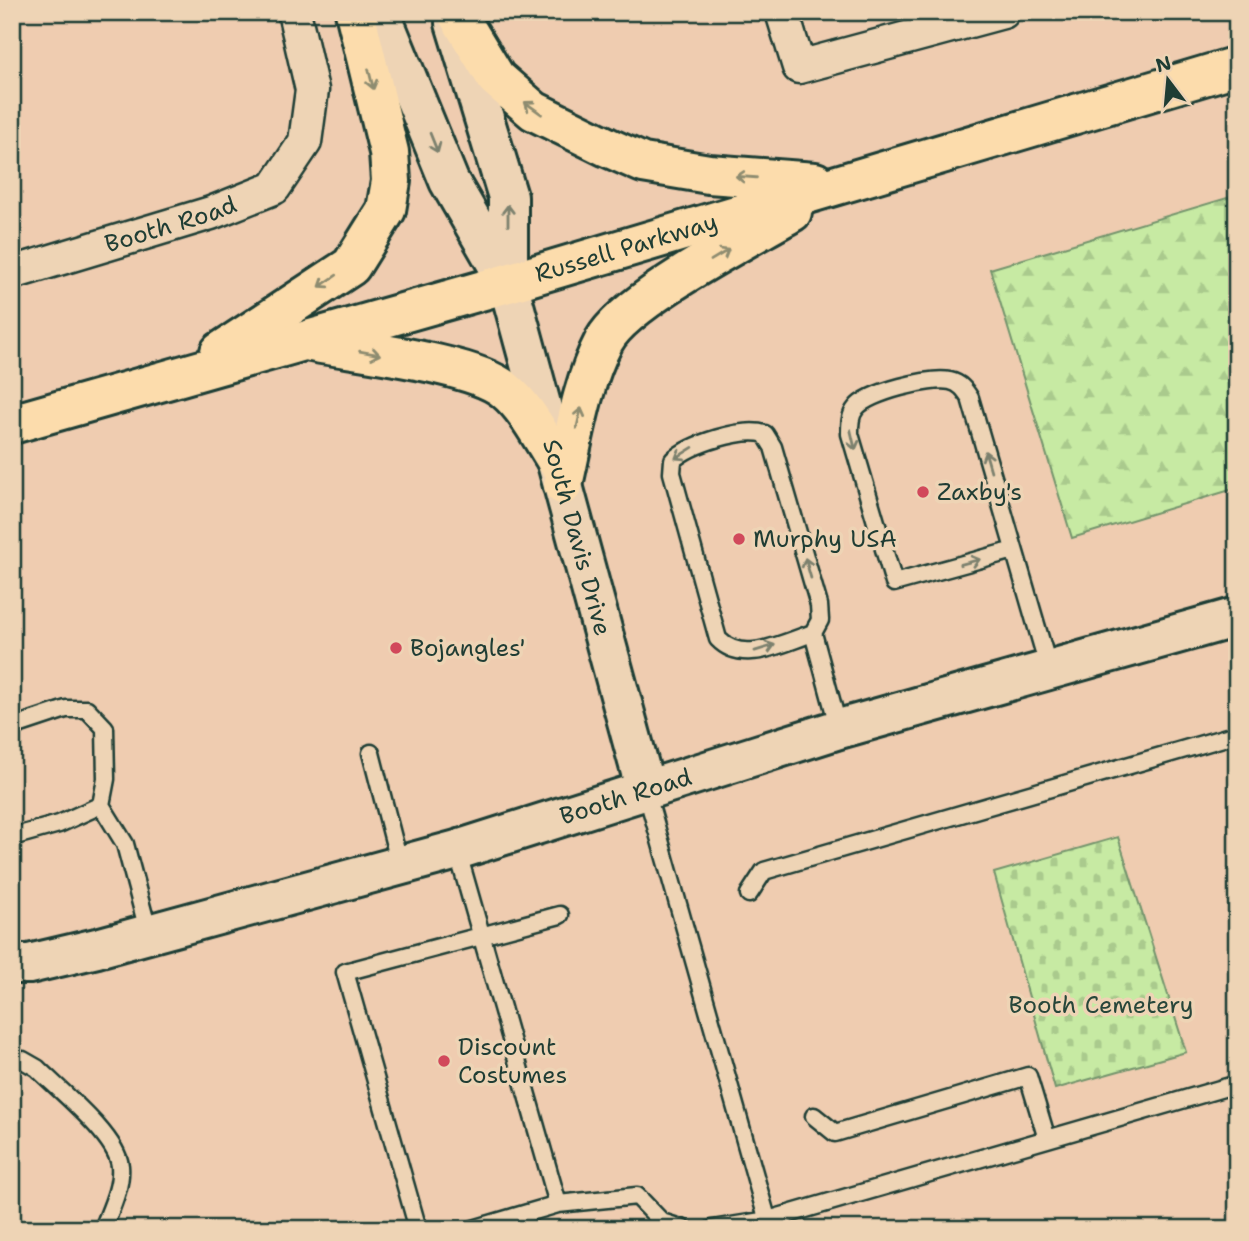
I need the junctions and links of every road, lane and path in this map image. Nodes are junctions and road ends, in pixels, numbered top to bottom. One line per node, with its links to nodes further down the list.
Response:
1 (294, 12): 9 (street, Booth Road)
2 (355, 12): 12 (main road, one-way to 12)
3 (380, 12): 10 (street, South Davis Drive, one-way to 10)
4 (454, 12): 8 (main road, one-way to 4); 10 (street, South Davis Drive, one-way to 4)
5 (782, 12): 6 (street)
6 (995, 13)
7 (1237, 66): 8 (main road, Russell Parkway)
8 (838, 183): 10 (main road, Russell Parkway); 14 (main road, one-way to 8)
9 (12, 273)
10 (508, 283): 11 (main road, Russell Parkway); 14 (street, South Davis Drive)
11 (303, 341): 12 (main road, Russell Parkway); 14 (main road, one-way to 14)
12 (183, 376): 13 (main road, Russell Parkway)
13 (12, 424)
14 (560, 472): 23 (street, South Davis Drive)
15 (1014, 550): 15 (lane, one-way to 15); 18 (lane)
16 (1237, 617): 18 (street, Booth Road)
17 (813, 633): 17 (lane, one-way to 17); 20 (lane)
18 (1049, 669): 20 (street, Booth Road)
19 (12, 727): 24 (lane)
20 (839, 729): 23 (street, Booth Road)
21 (1237, 734): 28 (lane)
22 (370, 752): 27 (lane)
23 (646, 790): 26 (street, Booth Road); 38 (lane)
24 (101, 805): 25 (lane); 30 (lane)
25 (12, 837)
26 (457, 850): 27 (street, Booth Road); 31 (lane)
27 (400, 865): 30 (street, Booth Road)
28 (749, 894)
29 (560, 915): 31 (lane)
30 (149, 934): 32 (street, Booth Road)
31 (481, 938): 37 (lane); 40 (lane)
32 (12, 964)
33 (12, 1061): 39 (lane)
34 (1237, 1084): 36 (lane)
35 (814, 1115): 36 (lane)
36 (1047, 1139): 38 (lane)
37 (558, 1204): 41 (lane); 42 (lane)
38 (769, 1225): 43 (lane)
39 (103, 1229)
40 (418, 1229)
41 (473, 1229)
42 (684, 1229)
43 (712, 1229)

